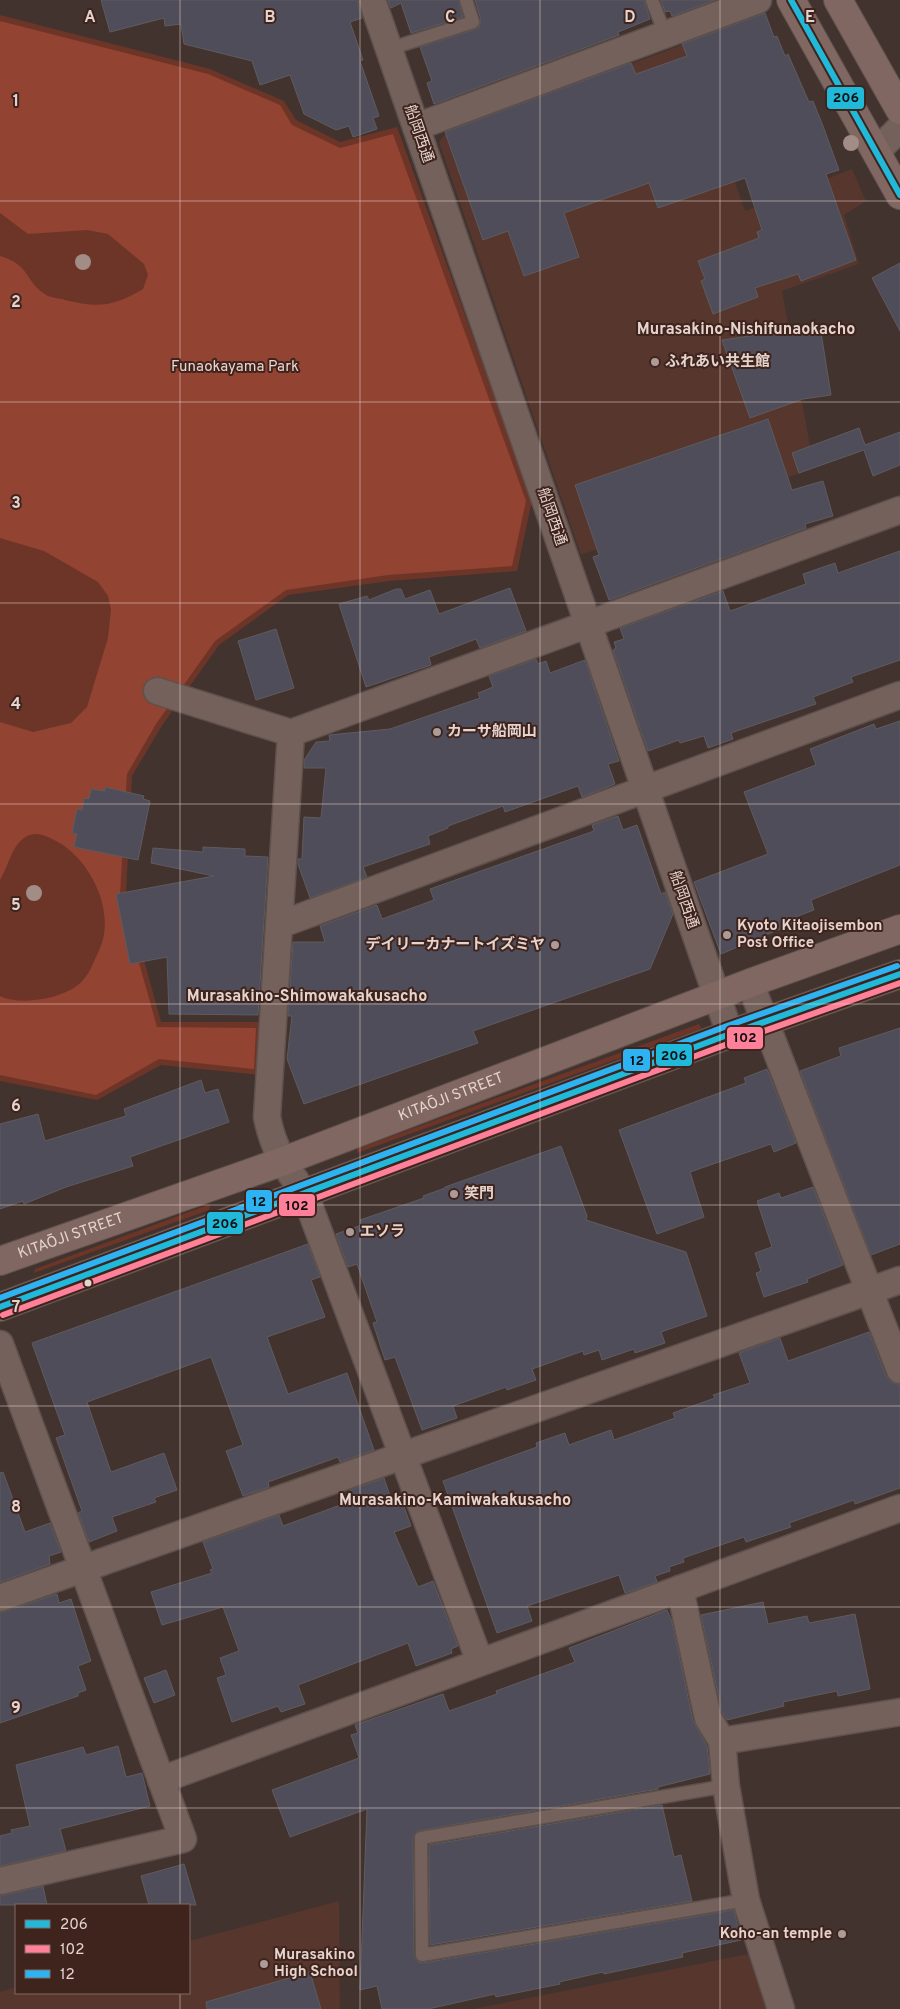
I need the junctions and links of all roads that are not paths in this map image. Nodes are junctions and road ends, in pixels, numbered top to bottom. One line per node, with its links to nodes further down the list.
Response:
1 (372, 0): 8 (street, 船岡西通)
2 (466, 0): 8 (lane)
3 (652, 0): 7 (lane)
4 (758, 0): 7 (street)
5 (790, 0): 12 (main road)
6 (838, 0): 9 (main road)
7 (665, 34): 10 (street)
8 (389, 49): 10 (street, 船岡西通)
9 (900, 110)
10 (416, 127): 15 (street, 船岡西通)
11 (900, 128): 12 (street)
12 (876, 152): 13 (main road)
13 (900, 195)
14 (900, 510): 15 (street)
15 (588, 624): 18 (street); 19 (street, 船岡西通)
16 (156, 691): 18 (street)
17 (900, 695): 19 (street)
18 (292, 733): 20 (street)
19 (645, 790): 20 (street); 24 (street, 船岡西通)
20 (279, 925): 27 (street)
21 (900, 929): 23 (main road, KITAŌJI STREET)
22 (900, 974): 25 (main road)
23 (750, 983): 24 (main road, KITAŌJI STREET); 25 (street)
24 (716, 996): 26 (street, 船岡西通); 27 (main road, KITAŌJI STREET)
25 (764, 1022): 26 (main road); 31 (street)
26 (730, 1034): 28 (main road)
27 (281, 1162): 28 (street); 29 (main road, KITAŌJI STREET)
28 (304, 1192): 32 (main road); 35 (street)
29 (0, 1261)
30 (900, 1280): 31 (street)
31 (870, 1290): 34 (street); 35 (street)
32 (0, 1307)
33 (0, 1344): 37 (street)
34 (900, 1370)
35 (402, 1456): 37 (street); 40 (street)
36 (900, 1508): 38 (street)
37 (83, 1569): 39 (street); 43 (street)
38 (680, 1589): 40 (street); 42 (street)
39 (0, 1598)
40 (480, 1662): 43 (street)
41 (900, 1712): 42 (street)
42 (722, 1741): 44 (street)
43 (161, 1780): 45 (street)
44 (726, 1786): 46 (street); 46 (lane)
45 (0, 1881)
46 (746, 1900): 47 (street)
47 (780, 2009)

